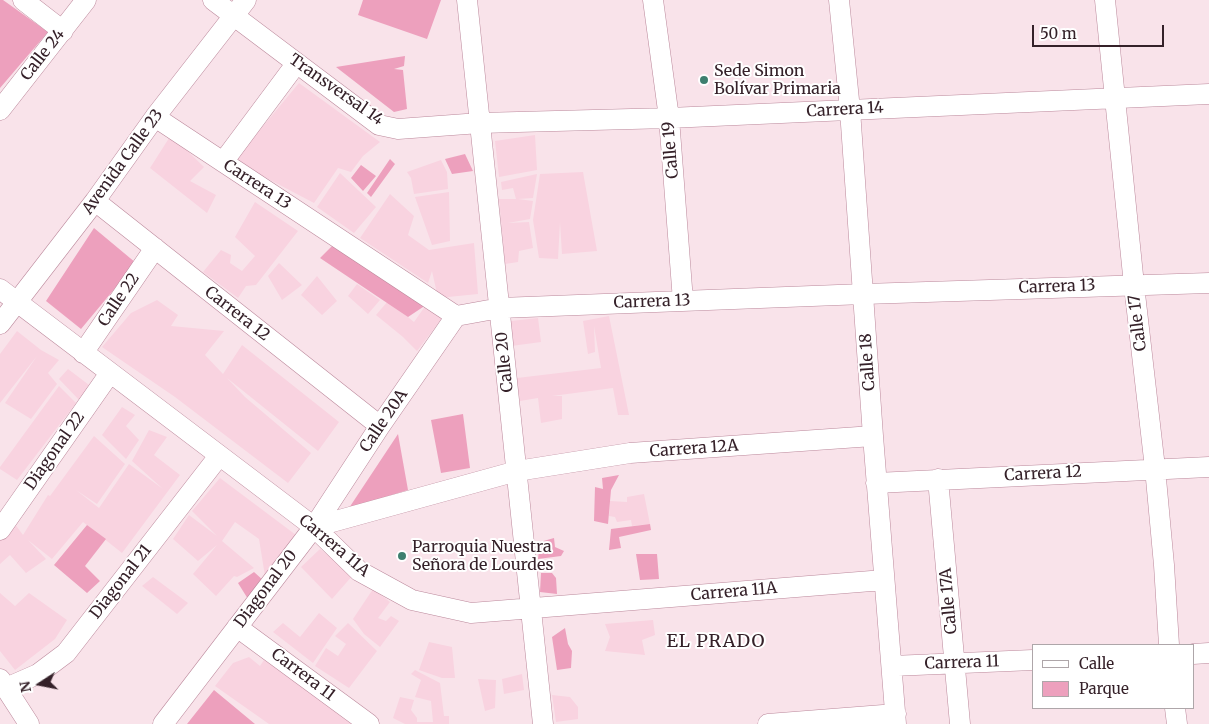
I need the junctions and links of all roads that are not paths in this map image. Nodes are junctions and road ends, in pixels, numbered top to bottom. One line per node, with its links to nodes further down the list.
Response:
1 (23, 0): 9 (street)
2 (86, 0): 9 (street, Calle 24)
3 (213, 0): 8 (street)
4 (467, 0): 17 (street, Calle 20)
5 (653, 0): 16 (street, Calle 19)
6 (839, 0): 14 (street, Calle 18)
7 (1106, 0): 12 (street, Calle 17)
8 (240, 8): 10 (street, Transversal 14); 15 (street, Avenida Calle 23)
9 (63, 31): 13 (street, Calle 24)
10 (296, 64): 17 (street, Transversal 14); 18 (street)
11 (1209, 94): 12 (street, Carrera 14)
12 (1116, 98): 14 (street, Carrera 14); 22 (street, Calle 17)
13 (0, 110)
14 (850, 110): 16 (street, Carrera 14); 24 (street, Calle 18)
15 (155, 117): 18 (street, Carrera 13); 19 (street, Avenida Calle 23)
16 (669, 118): 17 (street, Carrera 14); 25 (street, Calle 19)
17 (480, 123): 27 (street, Calle 20)
18 (223, 162): 28 (street, Carrera 13)
19 (95, 201): 20 (street, Carrera 12); 26 (street, Avenida Calle 23)
20 (155, 248): 30 (street, Calle 22); 32 (street, Carrera 12)
21 (1209, 283): 22 (street, Carrera 13)
22 (1134, 285): 24 (street, Carrera 13); 36 (street, Calle 17)
23 (0, 289): 26 (street, Carrera 11A)
24 (864, 294): 25 (street, Carrera 13); 33 (street, Calle 18)
25 (683, 300): 27 (street, Carrera 13)
26 (17, 302): 29 (street, Avenida Calle 23); 30 (street, Carrera 11A)
27 (500, 308): 28 (street, Carrera 13); 37 (street, Calle 20)
28 (456, 316): 32 (street, Calle 20A)
29 (0, 324)
30 (84, 352): 31 (street, Carrera 11A)
31 (110, 372): 34 (street, Carrera 11A); 41 (street, Diagonal 22)
32 (380, 426): 40 (street, Calle 20A)
33 (873, 436): 37 (street, Carrera 12A); 39 (street, Calle 18)
34 (220, 456): 40 (street, Carrera 11A); 51 (street, Diagonal 21)
35 (1209, 466): 36 (street, Carrera 12)
36 (1155, 468): 38 (street, Carrera 12); 45 (street, Calle 17)
37 (517, 471): 40 (street); 43 (street, Calle 20)
38 (938, 479): 39 (street, Carrera 12); 49 (street, Calle 17A)
39 (876, 483): 42 (street, Calle 18)
40 (314, 527): 43 (street, Carrera 11A); 44 (street, Diagonal 20)
41 (0, 530)
42 (884, 580): 43 (street, Carrera 11A); 50 (street, Calle 18)
43 (531, 609): 57 (street, Calle 20)
44 (238, 627): 55 (street, Diagonal 20); 56 (street, Carrera 11)
45 (1169, 644)
46 (1209, 653): 47 (street)
47 (1194, 654)
48 (1032, 660): 49 (street, Carrera 11)
49 (955, 663): 50 (street, Carrera 11); 59 (street, Calle 17A)
50 (892, 666): 53 (street, Calle 18)
51 (3, 683): 54 (street)
52 (1176, 709): 60 (street)
53 (896, 719): 58 (street)
54 (29, 724)
55 (163, 724)
56 (369, 724)
57 (543, 724)
58 (768, 724)
59 (960, 724)
60 (1177, 724)

